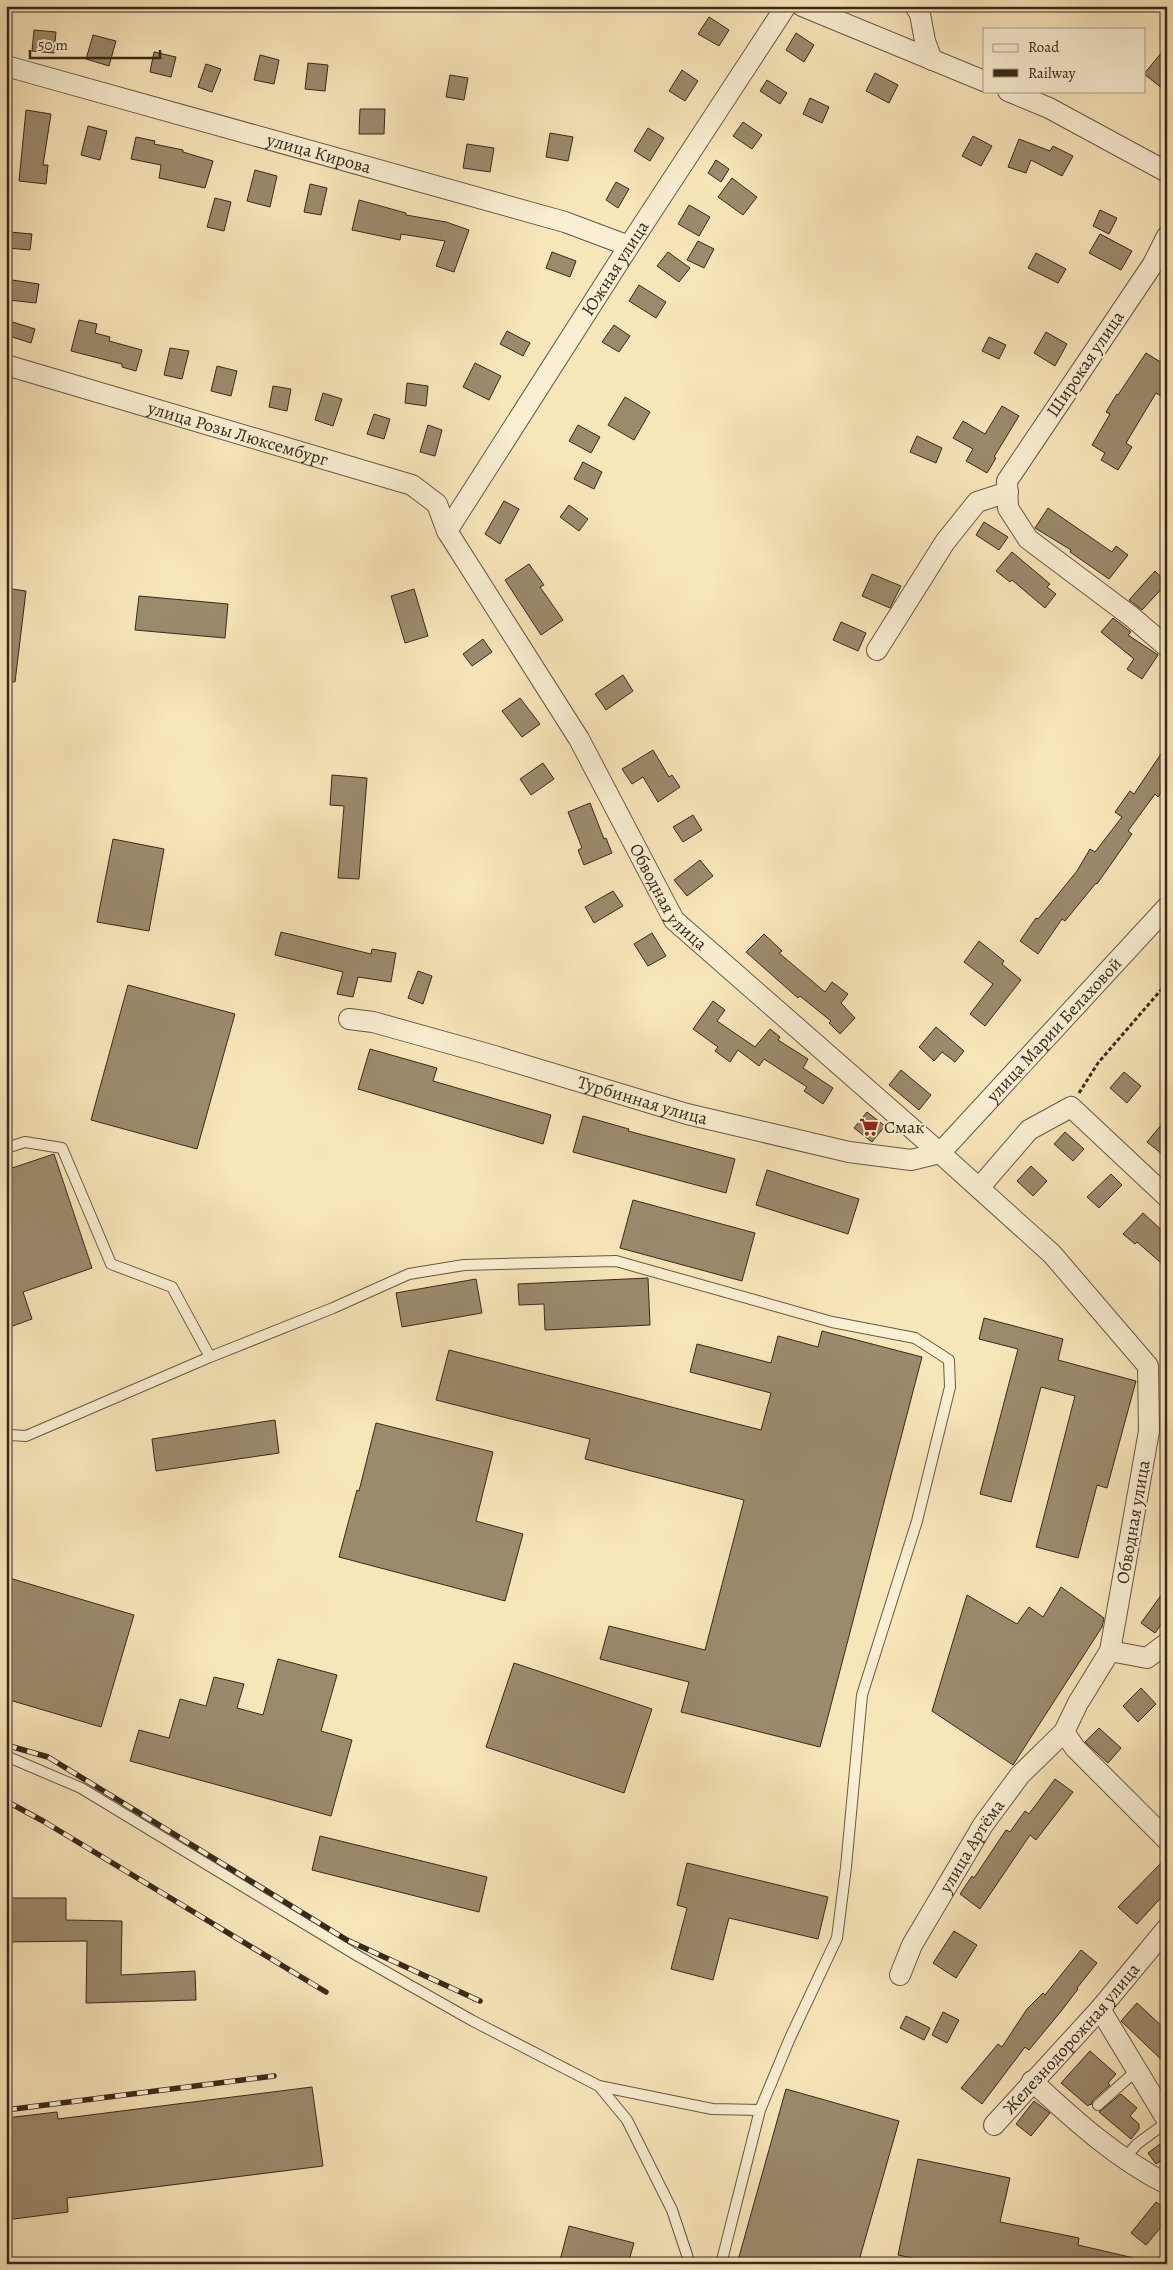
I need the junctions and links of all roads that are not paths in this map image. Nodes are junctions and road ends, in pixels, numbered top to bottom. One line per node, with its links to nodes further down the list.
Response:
1 (786, 6): 10 (street, Южная улица)
2 (802, 6): 4 (street)
3 (915, 6): 4 (street)
4 (932, 60): 6 (street)
5 (6, 66): 10 (street, улица Кирова)
6 (983, 81)
7 (1010, 92): 8 (street)
8 (1167, 172)
9 (1167, 236): 12 (street, Широкая улица)
10 (629, 246): 13 (street, Южная улица)
11 (6, 365): 13 (street, улица Розы Люксембург)
12 (1008, 492): 14 (street); 15 (street)
13 (447, 531): 19 (street, Обводная улица)
14 (1167, 647)
15 (877, 650)
16 (1167, 907): 19 (street, улица Марии Белаховой)
17 (349, 1019): 19 (street, Турбинная улица)
18 (6, 1148): 22 (lane)
19 (940, 1153): 20 (street, Обводная улица)
20 (979, 1188): 21 (street); 25 (street, Обводная улица)
21 (1167, 1197)
22 (210, 1357): 23 (lane); 36 (lane)
23 (6, 1431)
24 (1167, 1643): 25 (street)
25 (1110, 1651): 26 (street, Обводная улица)
26 (1064, 1732): 28 (street); 30 (street, улица Артёма)
27 (6, 1756): 34 (lane)
28 (1167, 1840)
29 (1167, 1928): 31 (street, Железнодорожная улица)
30 (900, 1975)
31 (1100, 2008): 32 (street); 33 (street, Железнодорожная улица)
32 (1137, 2070): 35 (lane); 37 (street)
33 (1032, 2082): 38 (street, Железнодорожная улица); 39 (street)
34 (599, 2086): 36 (lane); 41 (lane)
35 (1098, 2105)
36 (760, 2110): 42 (lane)
37 (1167, 2121): 39 (lane)
38 (994, 2125)
39 (1125, 2158): 40 (street)
40 (1167, 2184)
41 (690, 2264)
42 (721, 2264)

